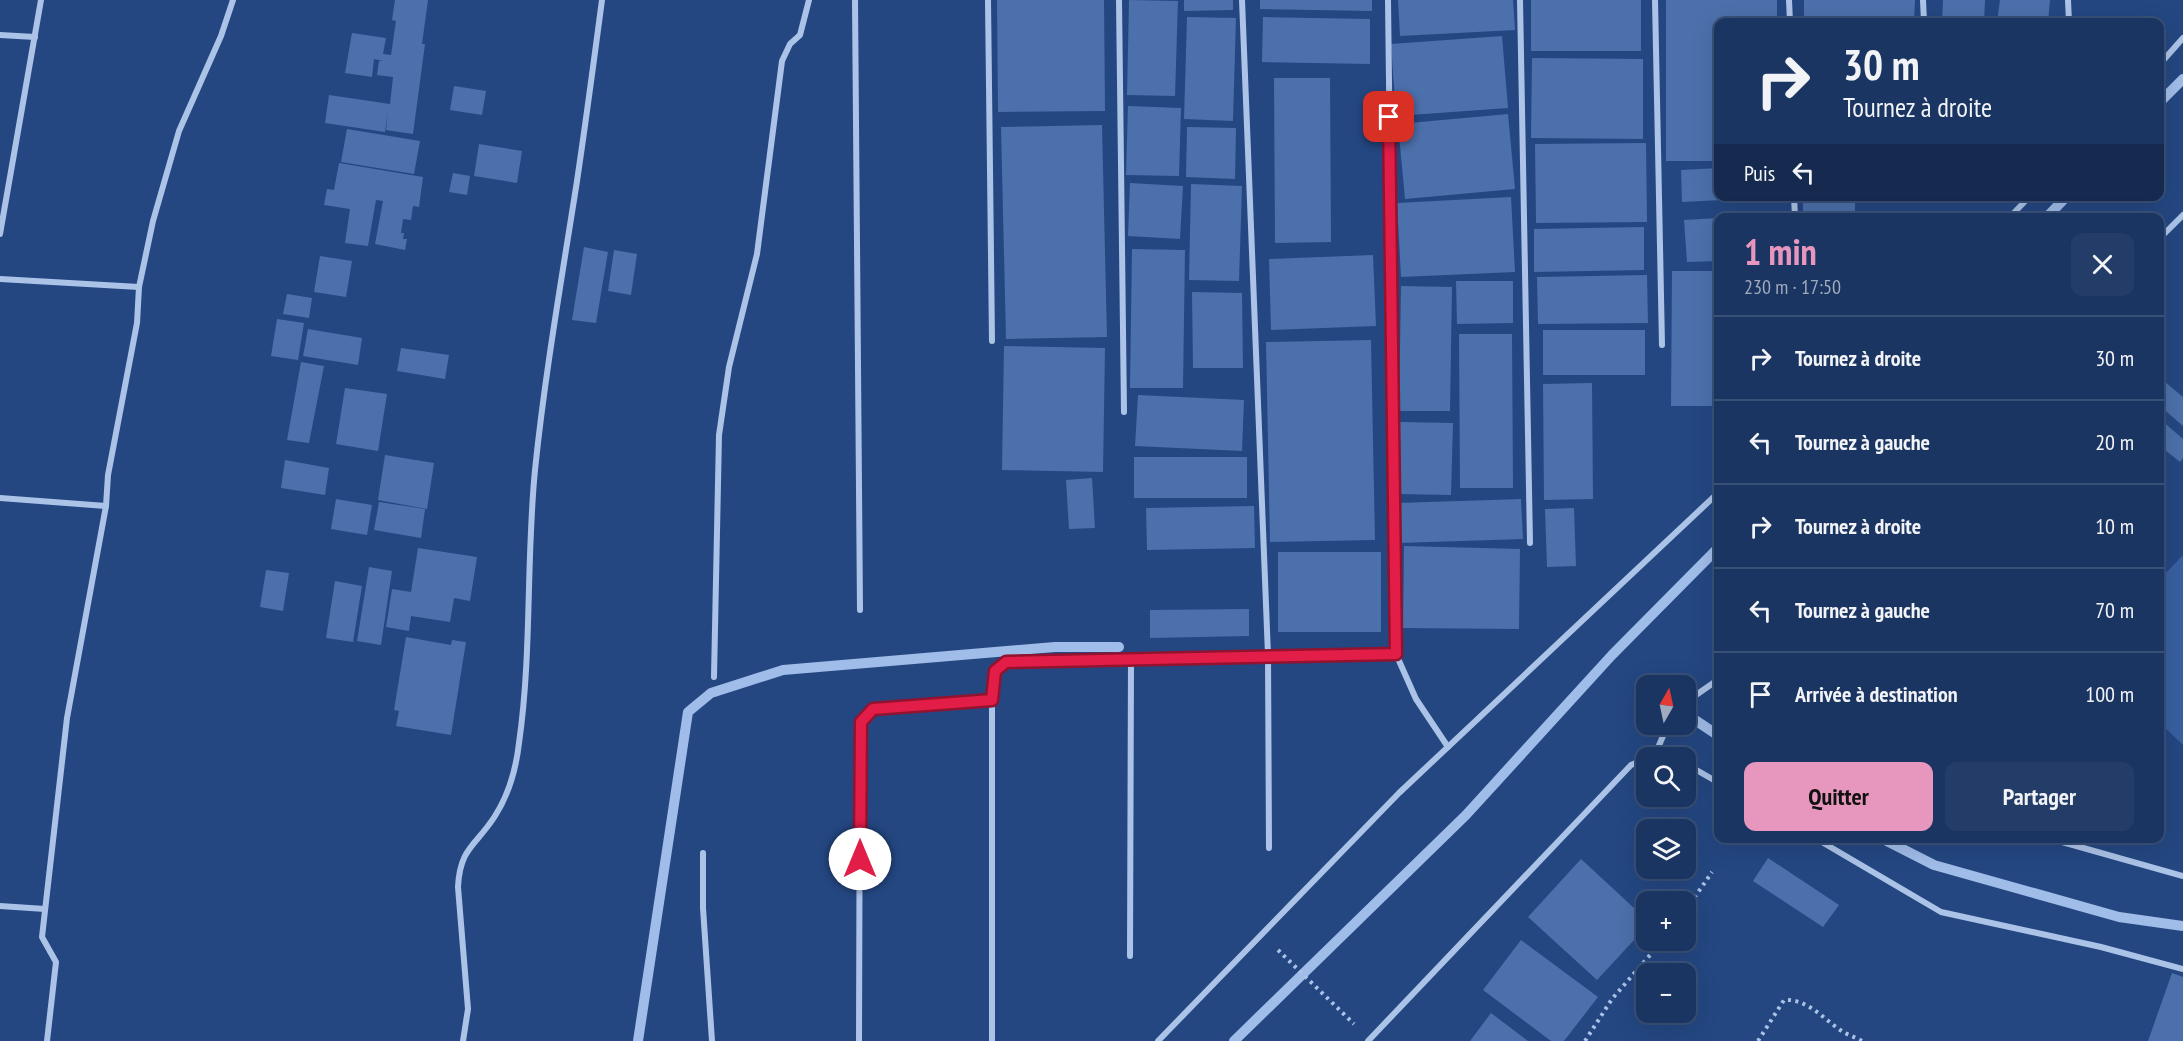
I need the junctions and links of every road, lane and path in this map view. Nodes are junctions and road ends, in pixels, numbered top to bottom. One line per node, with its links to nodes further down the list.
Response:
1 (41, 0): 19 (street)
2 (233, 0): 28 (street)
3 (602, 0): 63 (street)
4 (809, 0): 40 (street)
5 (855, 0): 36 (street)
6 (987, 0): 29 (street)
7 (1119, 0): 31 (street)
8 (1242, 0): 38 (street)
9 (1388, 0): 37 (street)
10 (1520, 0): 35 (street)
11 (1655, 0): 30 (street)
12 (1790, 0): 15 (street)
13 (1923, 0): 16 (street)
14 (2068, 0): 17 (street)
15 (1790, 18)
16 (1924, 18)
17 (2069, 18)
18 (0, 35): 19 (street)
19 (35, 38): 25 (street)
20 (2183, 38): 21 (street)
21 (2164, 59)
22 (2025, 201): 23 (street)
23 (2014, 213)
24 (2183, 215): 26 (street)
25 (0, 234)
26 (2164, 234)
27 (0, 279): 28 (street)
28 (139, 287): 34 (street)
29 (992, 341)
30 (1662, 345)
31 (1125, 412)
32 (1714, 497): 44 (street)
33 (0, 498): 34 (street)
34 (106, 506): 56 (street)
35 (1530, 543)
36 (860, 610)
37 (1396, 654): 38 (street); 44 (street)
38 (1268, 655): 39 (street); 50 (street)
39 (1131, 659): 43 (street); 58 (street)
40 (714, 677)
41 (1714, 683): 42 (street)
42 (1696, 695)
43 (992, 700): 65 (street); 66 (street)
44 (1448, 747): 67 (street)
45 (1636, 763): 61 (street)
46 (1696, 770): 47 (street)
47 (1714, 780)
48 (1824, 843): 60 (street)
49 (2066, 843): 53 (street)
50 (1269, 848)
51 (703, 853): 64 (street)
52 (1712, 872): 54 (path)
53 (2183, 876)
54 (1696, 895)
55 (0, 906): 56 (street)
56 (45, 909): 62 (street)
57 (1653, 951): 68 (path)
58 (1130, 956)
59 (1286, 958): 61 (path)
60 (2183, 969)
61 (1369, 1040)
62 (47, 1041)
63 (463, 1041)
64 (712, 1041)
65 (860, 1041)
66 (992, 1041)
67 (1158, 1041)
68 (1585, 1041)
69 (1758, 1041): 70 (path)
70 (1862, 1041)

